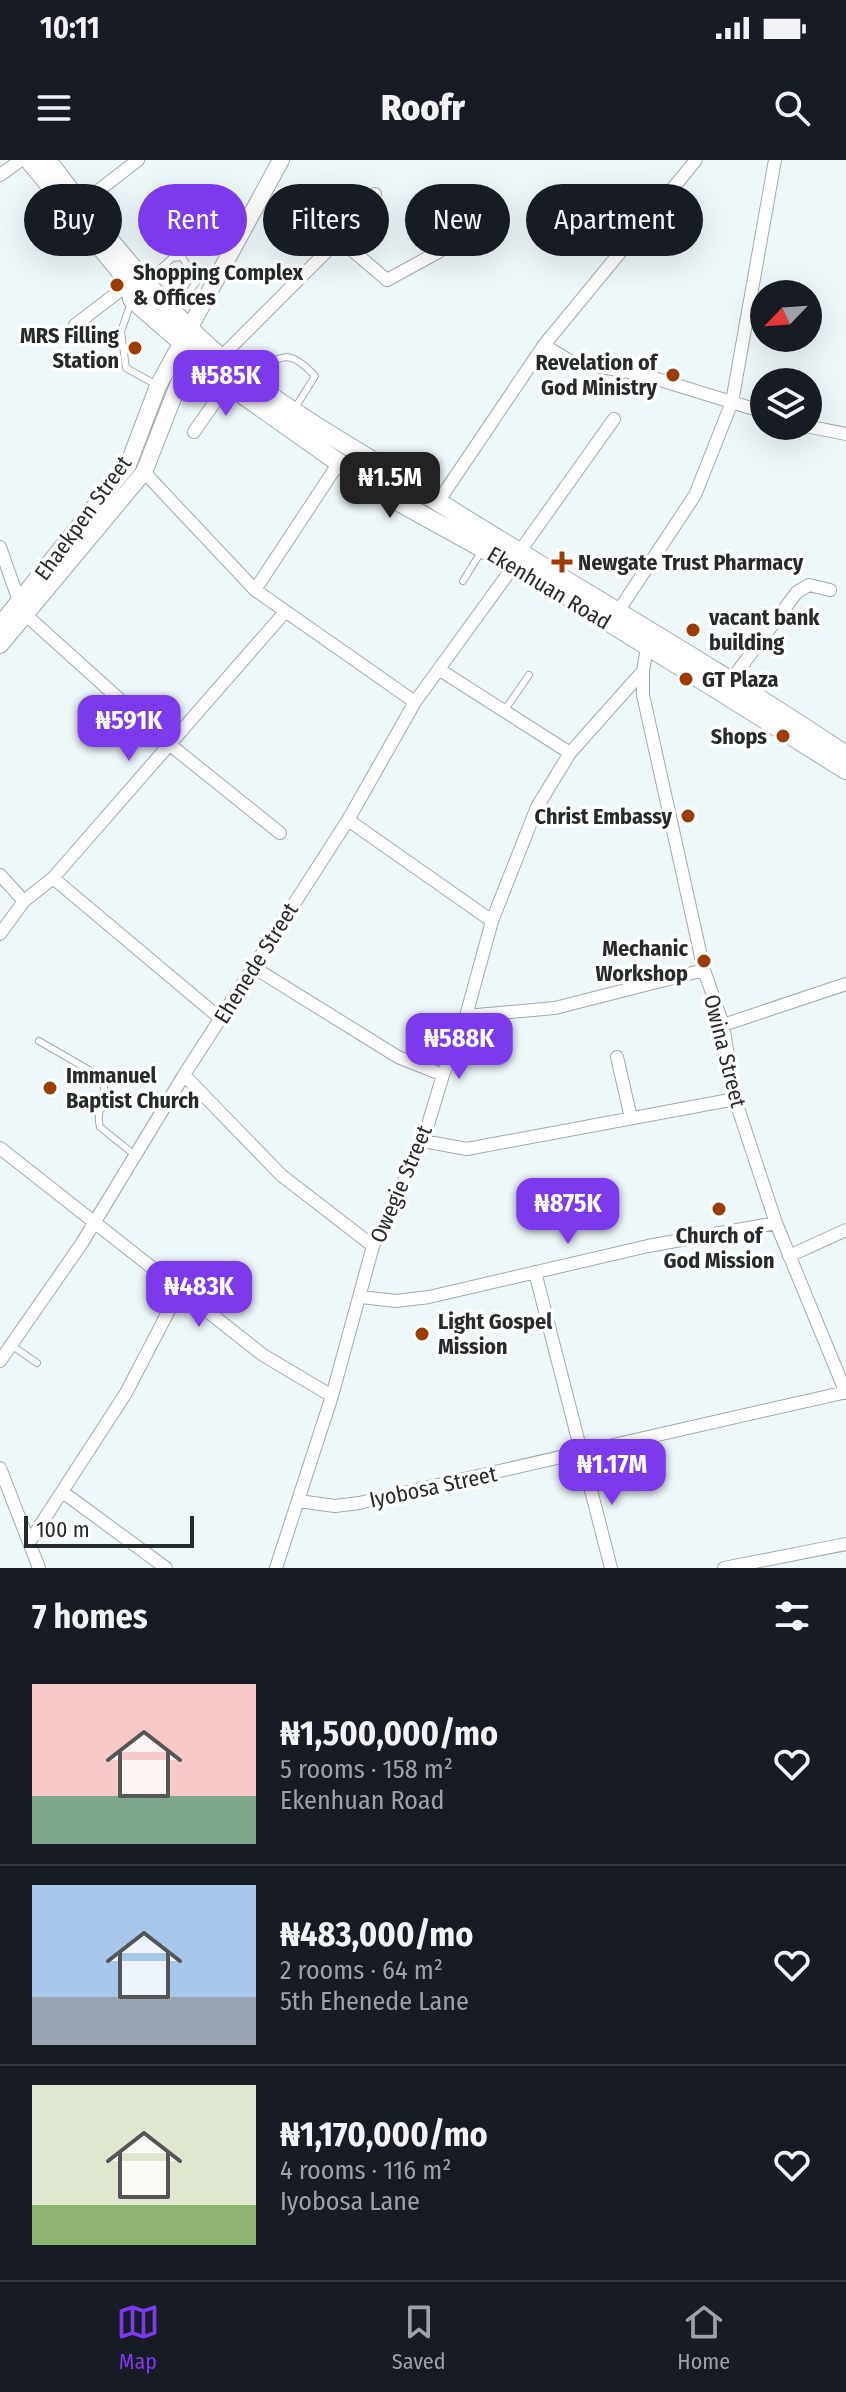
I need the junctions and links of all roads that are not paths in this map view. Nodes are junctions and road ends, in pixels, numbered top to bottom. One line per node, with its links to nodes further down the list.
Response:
1 (21, 160): 8 (street)
2 (29, 160): 15 (main road, Ekenhuan Road)
3 (47, 160): 9 (main road, Ekenhuan Road)
4 (138, 160): 10 (street)
5 (281, 160): 18 (street)
6 (696, 160): 19 (street)
7 (775, 160): 24 (street)
8 (0, 175)
9 (66, 184)
10 (107, 184)
11 (115, 256): 15 (main road, Ekenhuan Road)
12 (322, 256): 20 (street)
13 (359, 256): 14 (street)
14 (431, 256)
15 (136, 288): 16 (main road, Ekenhuan Road); 16 (lane); 17 (street); 18 (main road, Ekenhuan Road); 23 (lane)
16 (174, 313): 18 (main road, Ekenhuan Road)
17 (75, 325)
18 (191, 335): 20 (main road, Ekenhuan Road); 22 (main road, Ekenhuan Road); 23 (street, Ehaekpen Street); 32 (street, Ehaekpen Street)
19 (544, 345): 24 (street); 33 (street)
20 (221, 357): 21 (main road, Ekenhuan Road)
21 (249, 378): 26 (main road, Ekenhuan Road); 26 (lane)
22 (228, 383): 29 (street); 31 (main road, Ekenhuan Road)
23 (158, 386): 40 (street, Ehaekpen Street)
24 (732, 402): 25 (street); 41 (street)
25 (750, 408)
26 (293, 411): 33 (main road, Ekenhuan Road)
27 (614, 419): 36 (street, Ehenede Street)
28 (822, 429): 30 (street)
29 (194, 432)
30 (846, 434)
31 (338, 464): 35 (main road, Ekenhuan Road); 38 (street)
32 (144, 472): 38 (street); 40 (street, Ehaekpen Street)
33 (438, 502): 36 (main road, Ekenhuan Road)
34 (0, 547): 40 (street)
35 (483, 549): 36 (main road, Ekenhuan Road); 37 (lane)
36 (517, 559): 41 (main road, Ekenhuan Road); 45 (main road, Ekenhuan Road); 46 (street, Ehenede Street)
37 (463, 581)
38 (255, 590): 42 (street)
39 (830, 590): 49 (street)
40 (24, 610): 43 (street, Ehaekpen Street); 44 (street, Ehaekpen Street); 52 (street)
41 (619, 610): 49 (main road, Ekenhuan Road)
42 (285, 612): 50 (street); 52 (street)
43 (0, 625)
44 (0, 645)
45 (647, 648): 47 (street, Owina Street); 55 (main road, Ekenhuan Road)
46 (440, 670): 50 (street, Ehenede Street); 51 (street)
47 (643, 671): 53 (street, Owegie Street); 64 (street, Owina Street)
48 (529, 675): 51 (lane)
49 (732, 679): 54 (main road, Ekenhuan Road)
50 (415, 702): 56 (street, Ehenede Street)
51 (504, 711): 53 (street)
52 (169, 744): 57 (street); 59 (street)
53 (570, 753): 61 (street, Owegie Street)
54 (846, 755)
55 (846, 770)
56 (348, 820): 61 (street); 63 (street, Ehenede Street)
57 (280, 833)
58 (0, 875): 60 (street)
59 (53, 878): 60 (street); 67 (street)
60 (24, 901): 62 (street)
61 (492, 921): 66 (street, Owegie Street)
62 (0, 934)
63 (253, 967): 67 (street, Ehenede Street); 72 (street)
64 (704, 970): 66 (street); 68 (street, Owina Street)
65 (845, 988): 68 (street)
66 (466, 1016): 72 (street, Owegie Street)
67 (221, 1019): 71 (street, Ehenede Street)
68 (723, 1025): 73 (street, Owina Street)
69 (39, 1041): 77 (lane)
70 (617, 1057): 74 (street)
71 (184, 1075): 77 (street, Ehenede Street); 81 (street)
72 (443, 1075): 75 (street, Owegie Street)
73 (735, 1099): 74 (street); 79 (street, Owina Street)
74 (631, 1118): 75 (street)
75 (423, 1141): 81 (street, Owegie Street)
76 (0, 1148): 78 (street)
77 (136, 1156): 78 (street, Ehenede Street)
78 (95, 1221): 84 (street); 86 (street, Ehenede Street)
79 (776, 1223): 82 (street, Owina Street); 83 (street)
80 (846, 1230): 82 (street)
81 (373, 1246): 85 (street, Owegie Street)
82 (789, 1256): 89 (street, Owina Street)
83 (535, 1272): 85 (street); 91 (street)
84 (179, 1291): 90 (street); 93 (street)
85 (361, 1297): 90 (street, Owegie Street)
86 (11, 1345): 87 (street, Ehenede Street); 88 (lane)
87 (0, 1361)
88 (37, 1363)
89 (846, 1393): 91 (street, Iyobosa Street)
90 (332, 1396): 94 (street, Owegie Street)
91 (579, 1456): 94 (street, Iyobosa Street); 100 (street)
92 (0, 1468): 95 (street)
93 (64, 1493): 95 (street); 98 (street)
94 (299, 1501): 99 (street, Owegie Street)
95 (30, 1541): 97 (street)
96 (846, 1544): 101 (street)
97 (39, 1568)
98 (166, 1568)
99 (276, 1568)
100 (611, 1568)
101 (724, 1568)

